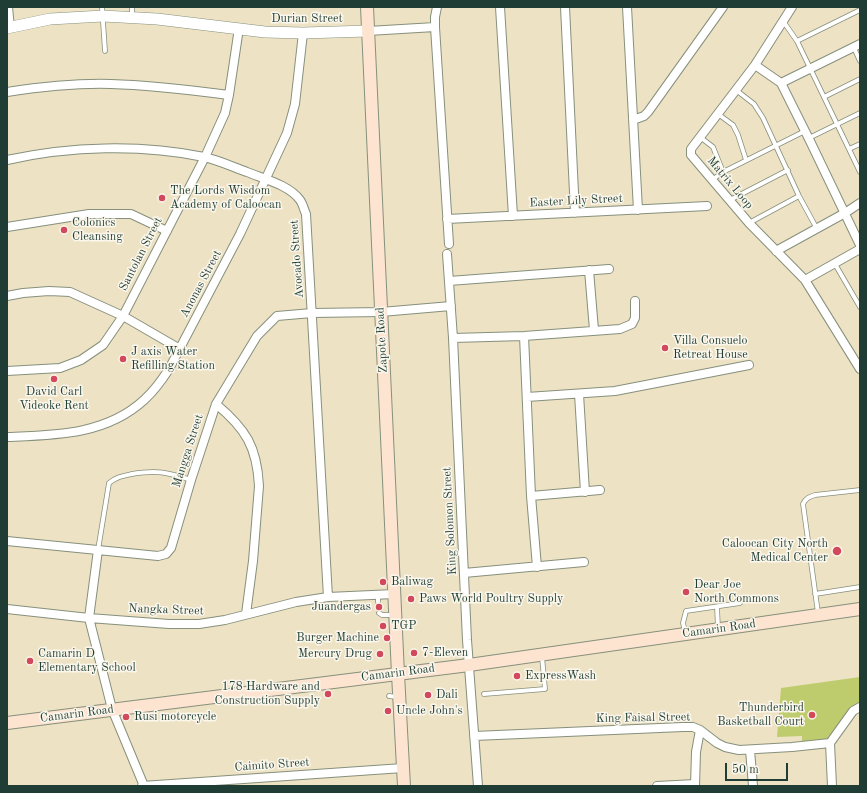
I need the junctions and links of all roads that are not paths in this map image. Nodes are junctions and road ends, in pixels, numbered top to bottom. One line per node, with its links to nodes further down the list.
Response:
1 (8, 7): 14 (street)
2 (367, 7): 16 (main road, Zapote Road)
3 (437, 7): 13 (street)
4 (500, 7): 54 (street)
5 (565, 7): 52 (street)
6 (627, 7): 32 (street)
7 (723, 7): 32 (street)
8 (792, 7): 12 (street, Matrix Loop)
9 (860, 10): 18 (lane)
10 (103, 12): 11 (street, Durian Street); 14 (street, Durian Street); 20 (lane)
11 (132, 12): 15 (street, Durian Street)
12 (783, 21): 18 (lane); 22 (street, Matrix Loop)
13 (435, 27): 16 (street); 55 (street)
14 (9, 28)
15 (238, 28): 17 (street, Durian Street); 28 (street, Santolan Street)
16 (368, 31): 17 (street, Durian Street); 74 (main road, Zapote Road)
17 (303, 34): 45 (street, Anonas Street)
18 (797, 41): 23 (lane)
19 (857, 46): 21 (lane); 23 (street)
20 (105, 51)
21 (860, 61)
22 (755, 65): 25 (street); 26 (street, Matrix Loop)
23 (811, 69): 25 (street); 29 (lane)
24 (860, 79): 29 (lane)
25 (781, 83): 34 (street)
26 (735, 90): 31 (street, Matrix Loop); 37 (lane)
27 (7, 92): 28 (street)
28 (229, 95): 39 (street, Santolan Street)
29 (824, 97): 33 (lane)
30 (860, 113): 33 (lane)
31 (718, 114): 35 (street, Matrix Loop); 41 (lane)
32 (633, 120): 51 (street)
33 (837, 125): 34 (lane); 38 (lane)
34 (807, 134): 37 (lane); 53 (street)
35 (700, 137): 43 (lane); 46 (street, Matrix Loop)
36 (860, 144): 38 (lane)
37 (776, 145): 41 (lane); 42 (lane)
38 (849, 149): 44 (lane)
39 (205, 157): 40 (street, Avocado Street); 45 (street, Avocado Street); 59 (street, Santolan Street)
40 (7, 160)
41 (746, 160): 43 (lane)
42 (788, 170): 47 (lane); 48 (lane)
43 (723, 172): 46 (lane)
44 (860, 172)
45 (265, 179): 75 (street, Avocado Street); 80 (street, Anonas Street)
46 (712, 180): 48 (street, Matrix Loop)
47 (799, 196): 56 (lane); 58 (lane)
48 (730, 200): 56 (street, Matrix Loop)
49 (860, 203): 53 (street)
50 (707, 206): 51 (street, Easter Lily Street)
51 (638, 210): 52 (street, Easter Lily Street)
52 (575, 213): 54 (street, Easter Lily Street)
53 (845, 213): 58 (street); 61 (street)
54 (513, 216): 55 (street, Easter Lily Street)
55 (447, 219): 60 (street)
56 (749, 223): 63 (street, Matrix Loop)
57 (7, 227): 59 (street)
58 (817, 229): 63 (street)
59 (167, 231): 76 (street, Santolan Street)
60 (448, 244)
61 (860, 245)
62 (860, 250): 65 (street)
63 (776, 251): 68 (street, Matrix Loop)
64 (447, 254): 69 (street, King Solomon Street)
65 (835, 264): 68 (street); 73 (lane)
66 (609, 268): 67 (street)
67 (589, 270): 69 (street); 77 (street)
68 (805, 280): 82 (street, Matrix Loop)
69 (449, 281): 72 (street, King Solomon Street)
70 (7, 296): 76 (street)
71 (635, 301): 77 (street)
72 (451, 306): 74 (street, Mangga Street); 79 (street, King Solomon Street)
73 (860, 307)
74 (381, 312): 75 (street, Mangga Street); 99 (main road, Zapote Road)
75 (312, 313): 86 (street, Mangga Street); 101 (street, Avocado Street)
76 (123, 316): 80 (street); 83 (street, Santolan Street)
77 (594, 330): 78 (street)
78 (524, 336): 79 (street); 85 (street)
79 (453, 338): 97 (street, King Solomon Street)
80 (180, 349): 87 (street, Anonas Street)
81 (749, 365): 84 (street)
82 (860, 369)
83 (7, 371)
84 (579, 394): 85 (street); 91 (street)
85 (527, 397): 92 (street)
86 (216, 404): 88 (street, Mangga Street); 107 (street)
87 (7, 437)
88 (191, 480): 94 (street, Mangga Street); 94 (lane)
89 (600, 490): 91 (street)
90 (860, 490): 100 (lane)
91 (585, 492): 92 (street)
92 (531, 496): 96 (street)
93 (7, 541): 94 (street, Mangga Street)
94 (98, 550): 110 (street)
95 (584, 562): 96 (street)
96 (537, 567): 97 (street)
97 (464, 573): 114 (street, King Solomon Street)
98 (860, 587): 100 (lane)
99 (394, 594): 101 (street, Nangka Street); 109 (main road, Zapote Road)
100 (815, 594): 108 (lane)
101 (328, 597): 107 (street, Nangka Street)
102 (740, 603): 103 (lane)
103 (717, 607): 111 (lane); 112 (lane)
104 (7, 609): 110 (street, Nangka Street)
105 (860, 609): 108 (main road, Camarin Road)
106 (379, 613): 109 (lane)
107 (246, 614): 110 (street, Nangka Street)
108 (818, 614): 111 (main road, Camarin Road)
109 (395, 615): 115 (main road, Zapote Road)
110 (89, 618): 118 (street)
111 (718, 629): 112 (main road, Camarin Road)
112 (686, 634): 113 (main road, Camarin Road)
113 (542, 654): 114 (main road, Camarin Road); 116 (lane)
114 (468, 665): 115 (main road, Camarin Road); 121 (street, King Solomon Street)
115 (398, 674): 118 (main road, Camarin Road); 124 (main road, Zapote Road)
116 (484, 694)
117 (860, 707): 122 (street)
118 (112, 709): 119 (main road, Camarin Road); 126 (street)
119 (7, 723)
120 (700, 730): 121 (street, King Faisal Street); 123 (street, King Faisal Street); 125 (street)
121 (474, 736): 128 (street, King Solomon Street)
122 (830, 743): 123 (street, King Faisal Street); 131 (street)
123 (750, 750): 130 (street)
124 (402, 768): 126 (street, Caimito Street); 127 (main road, Zapote Road)
125 (695, 785): 129 (street)
126 (143, 786)
127 (404, 786)
128 (478, 786)
129 (657, 786)
130 (753, 786)
131 (832, 786)

